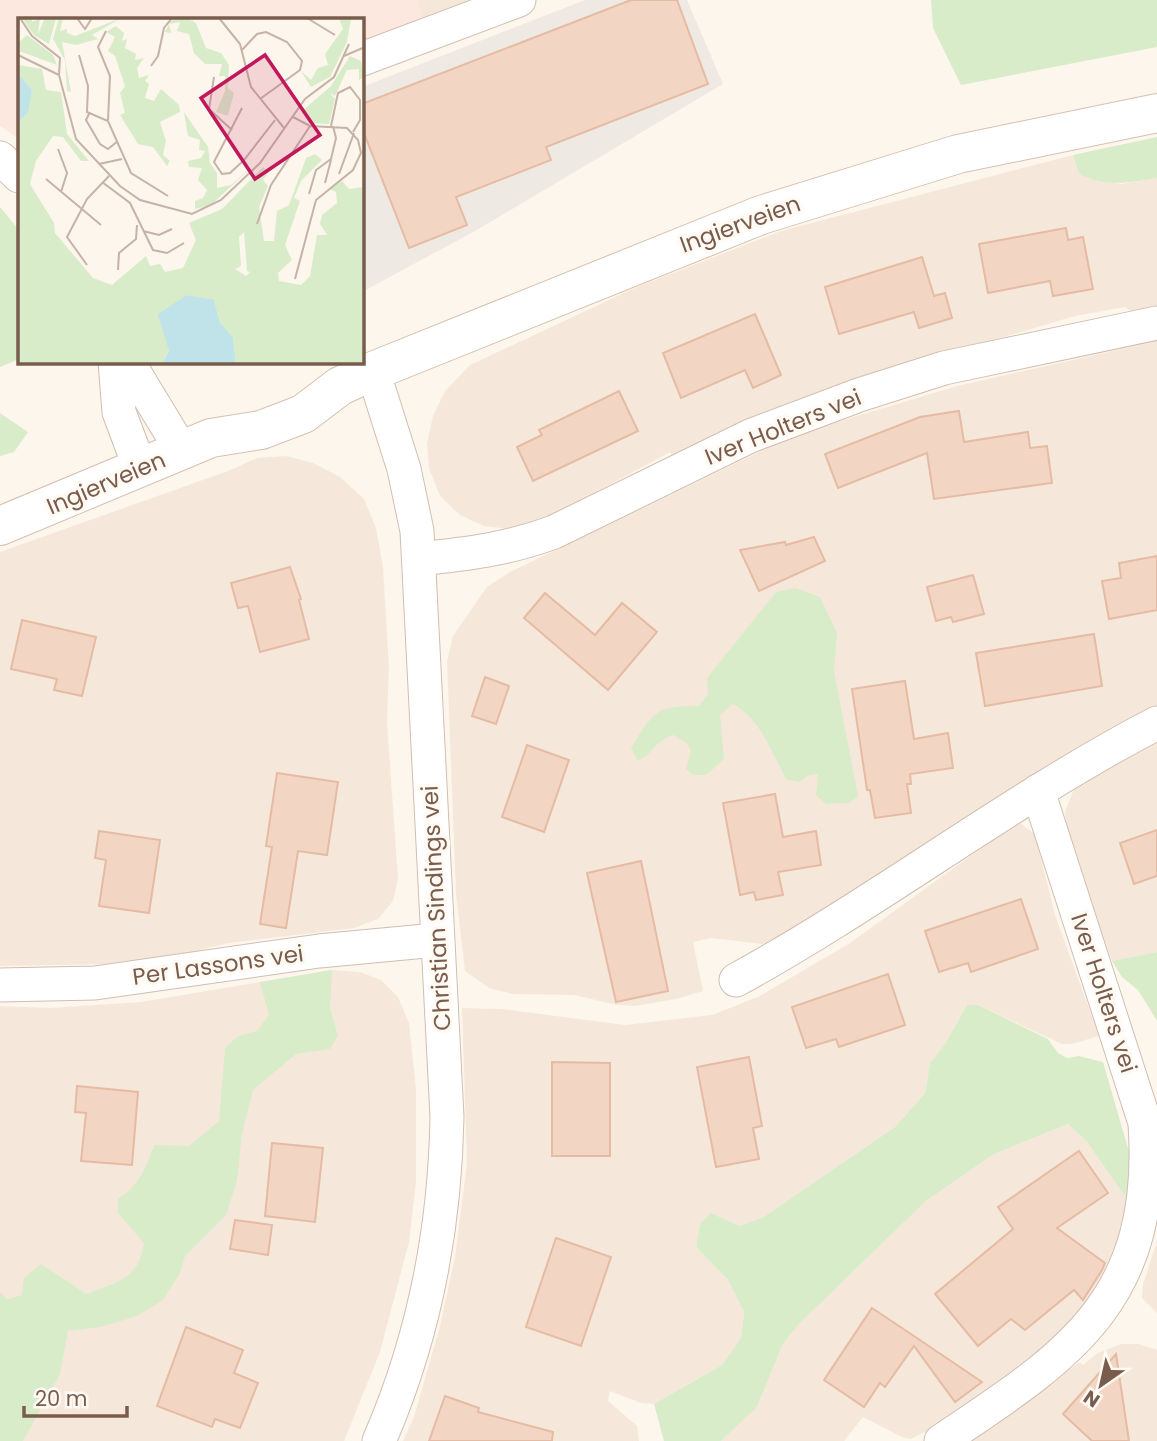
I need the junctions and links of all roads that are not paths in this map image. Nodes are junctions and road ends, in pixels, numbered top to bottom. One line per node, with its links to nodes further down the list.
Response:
1 (519, 0): 2 (street)
2 (364, 58)
3 (1157, 113): 9 (main road, Ingierveien)
4 (0, 158): 5 (street)
5 (18, 175)
6 (1157, 323): 13 (street, Iver Holters vei)
7 (115, 364): 11 (street)
8 (130, 364): 10 (street)
9 (356, 379): 10 (main road, Ingierveien); 13 (street, Christian Sindings vei)
10 (196, 445): 11 (main road, Ingierveien)
11 (140, 468): 12 (main road, Ingierveien)
12 (0, 526)
13 (419, 559): 16 (street, Christian Sindings vei)
14 (1157, 723): 15 (street)
15 (1038, 791): 17 (street); 20 (street, Iver Holters vei)
16 (436, 940): 18 (street, Per Lassons vei); 19 (street, Christian Sindings vei)
17 (736, 980)
18 (0, 985)
19 (379, 1441)
20 (942, 1441)

